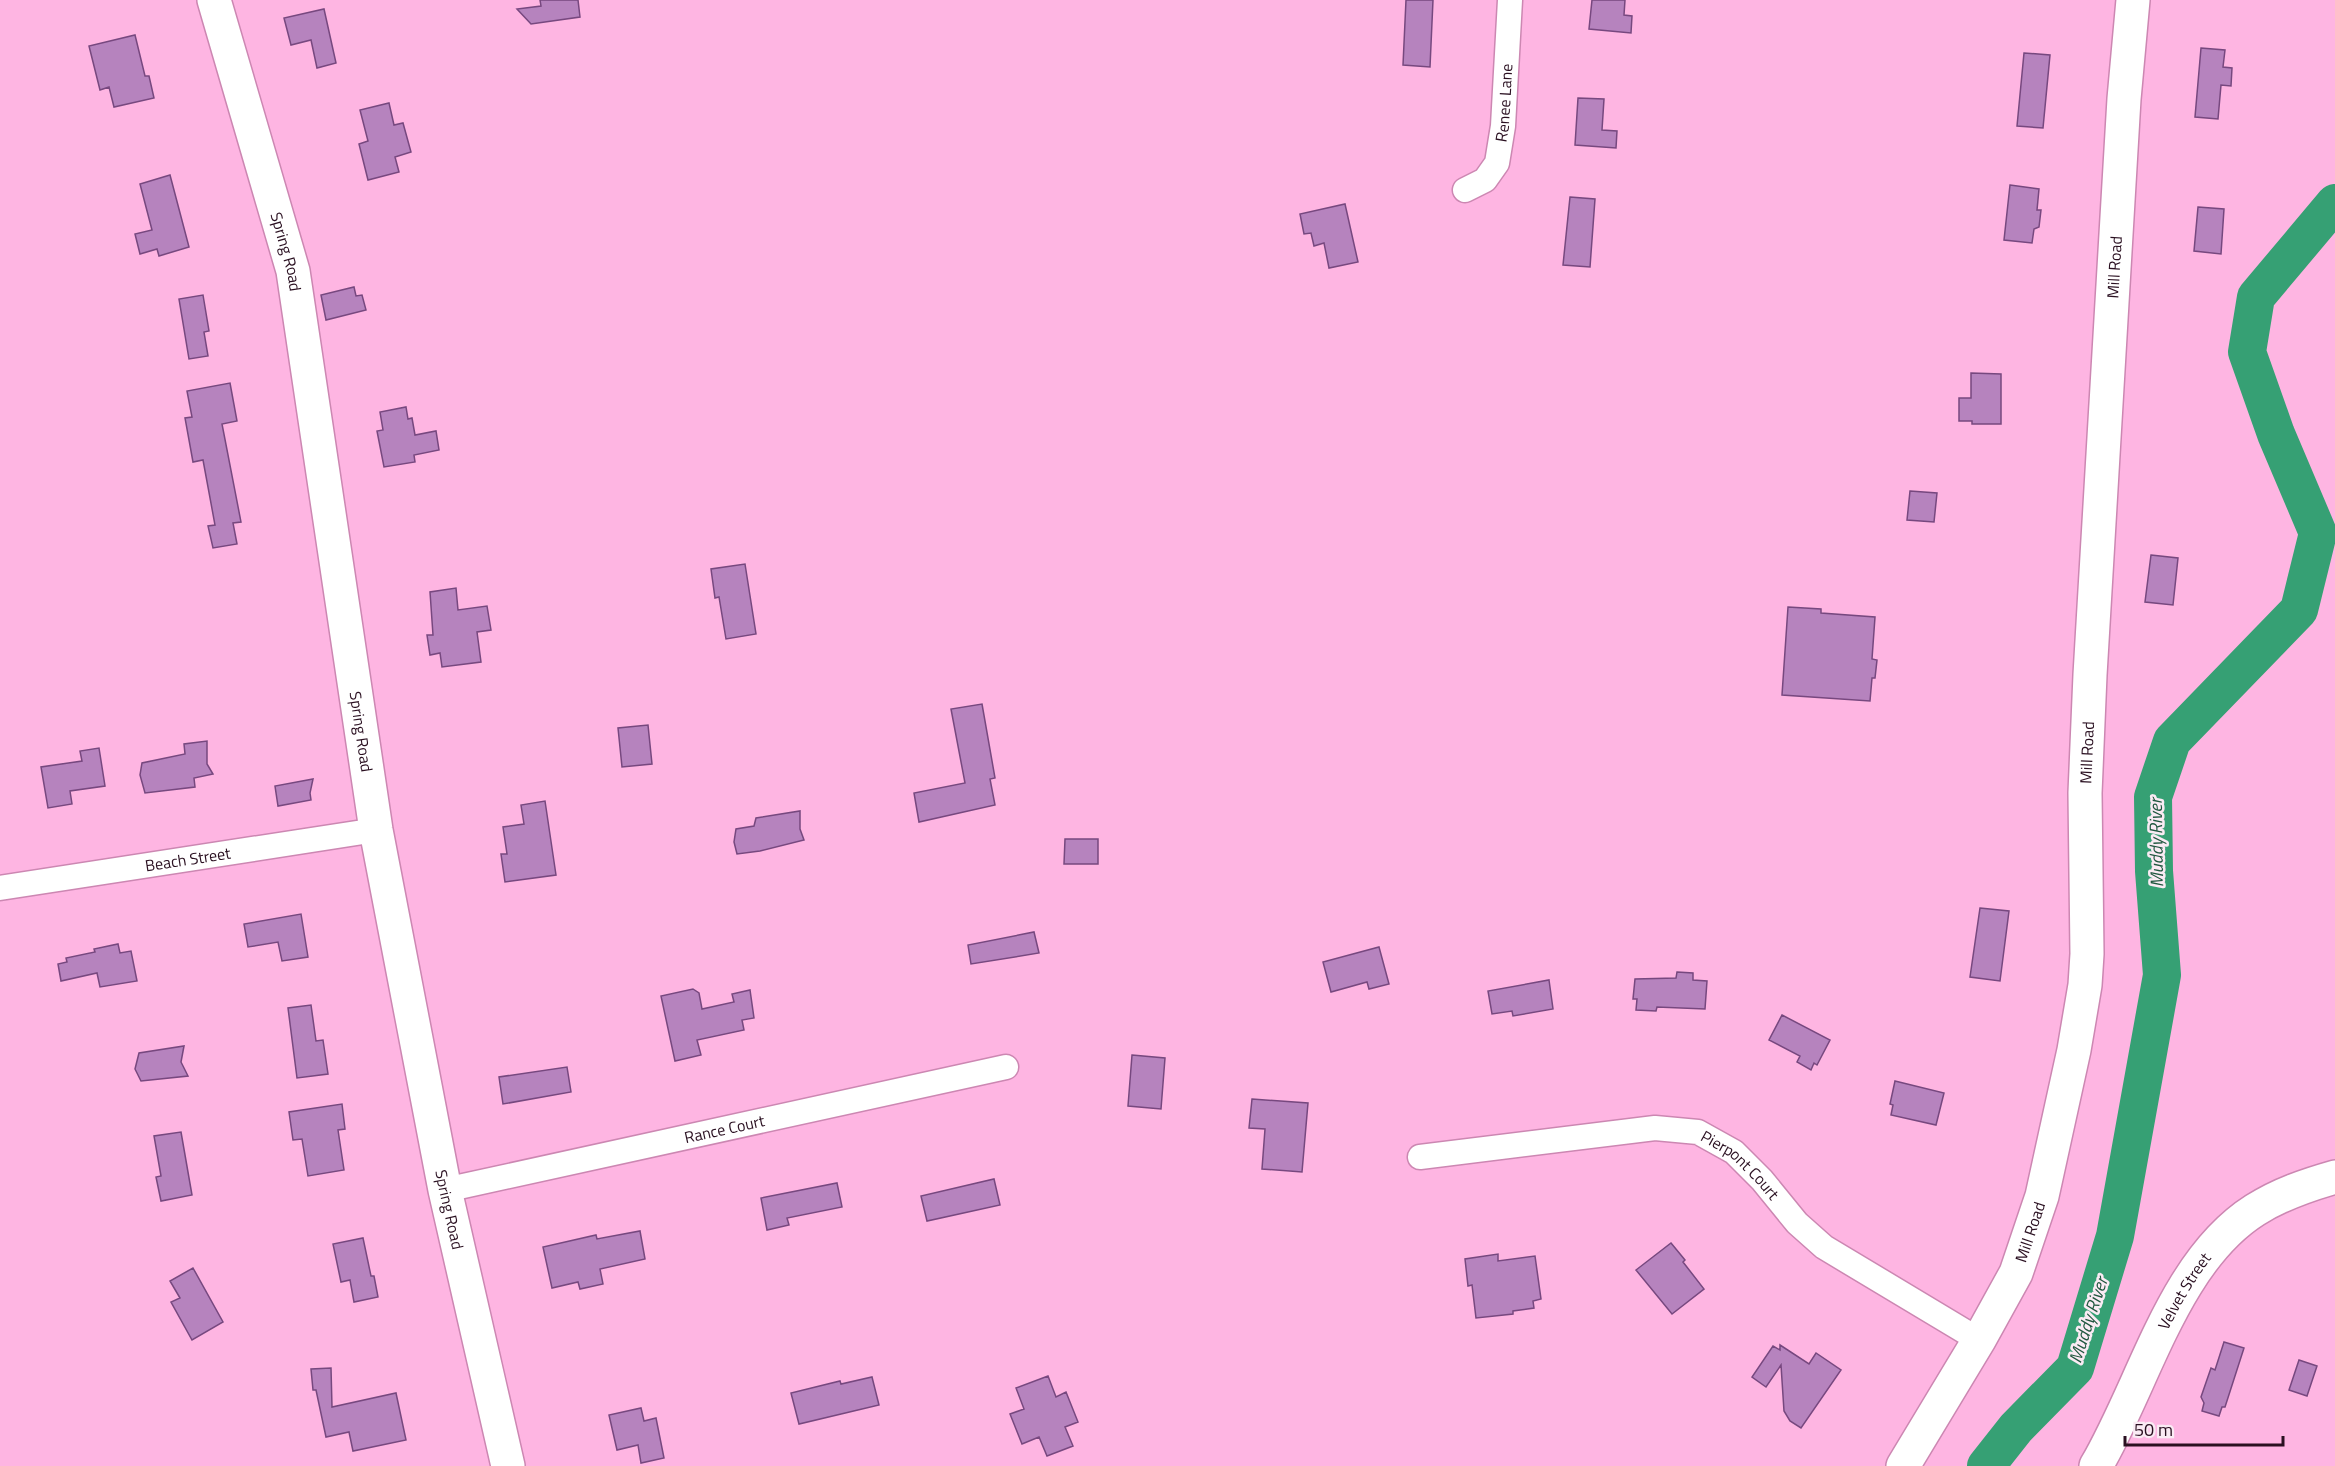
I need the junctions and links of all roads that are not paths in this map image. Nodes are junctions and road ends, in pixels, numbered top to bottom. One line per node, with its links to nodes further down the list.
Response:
1 (214, 0): 5 (street, Spring Road)
2 (1510, 0): 4 (street, Renee Lane)
3 (2133, 0): 11 (street, Mill Road)
4 (1465, 190)
5 (376, 830): 6 (street, Beach Street); 10 (street, Spring Road)
6 (0, 888)
7 (1006, 1067): 10 (street, Rance Court)
8 (1420, 1157): 11 (street, Pierpont Court)
9 (2335, 1177): 14 (street, Velvet Street)
10 (445, 1190): 12 (street, Spring Road)
11 (1979, 1340): 13 (street, Mill Road)
12 (508, 1466)
13 (1903, 1466)
14 (2096, 1466)

